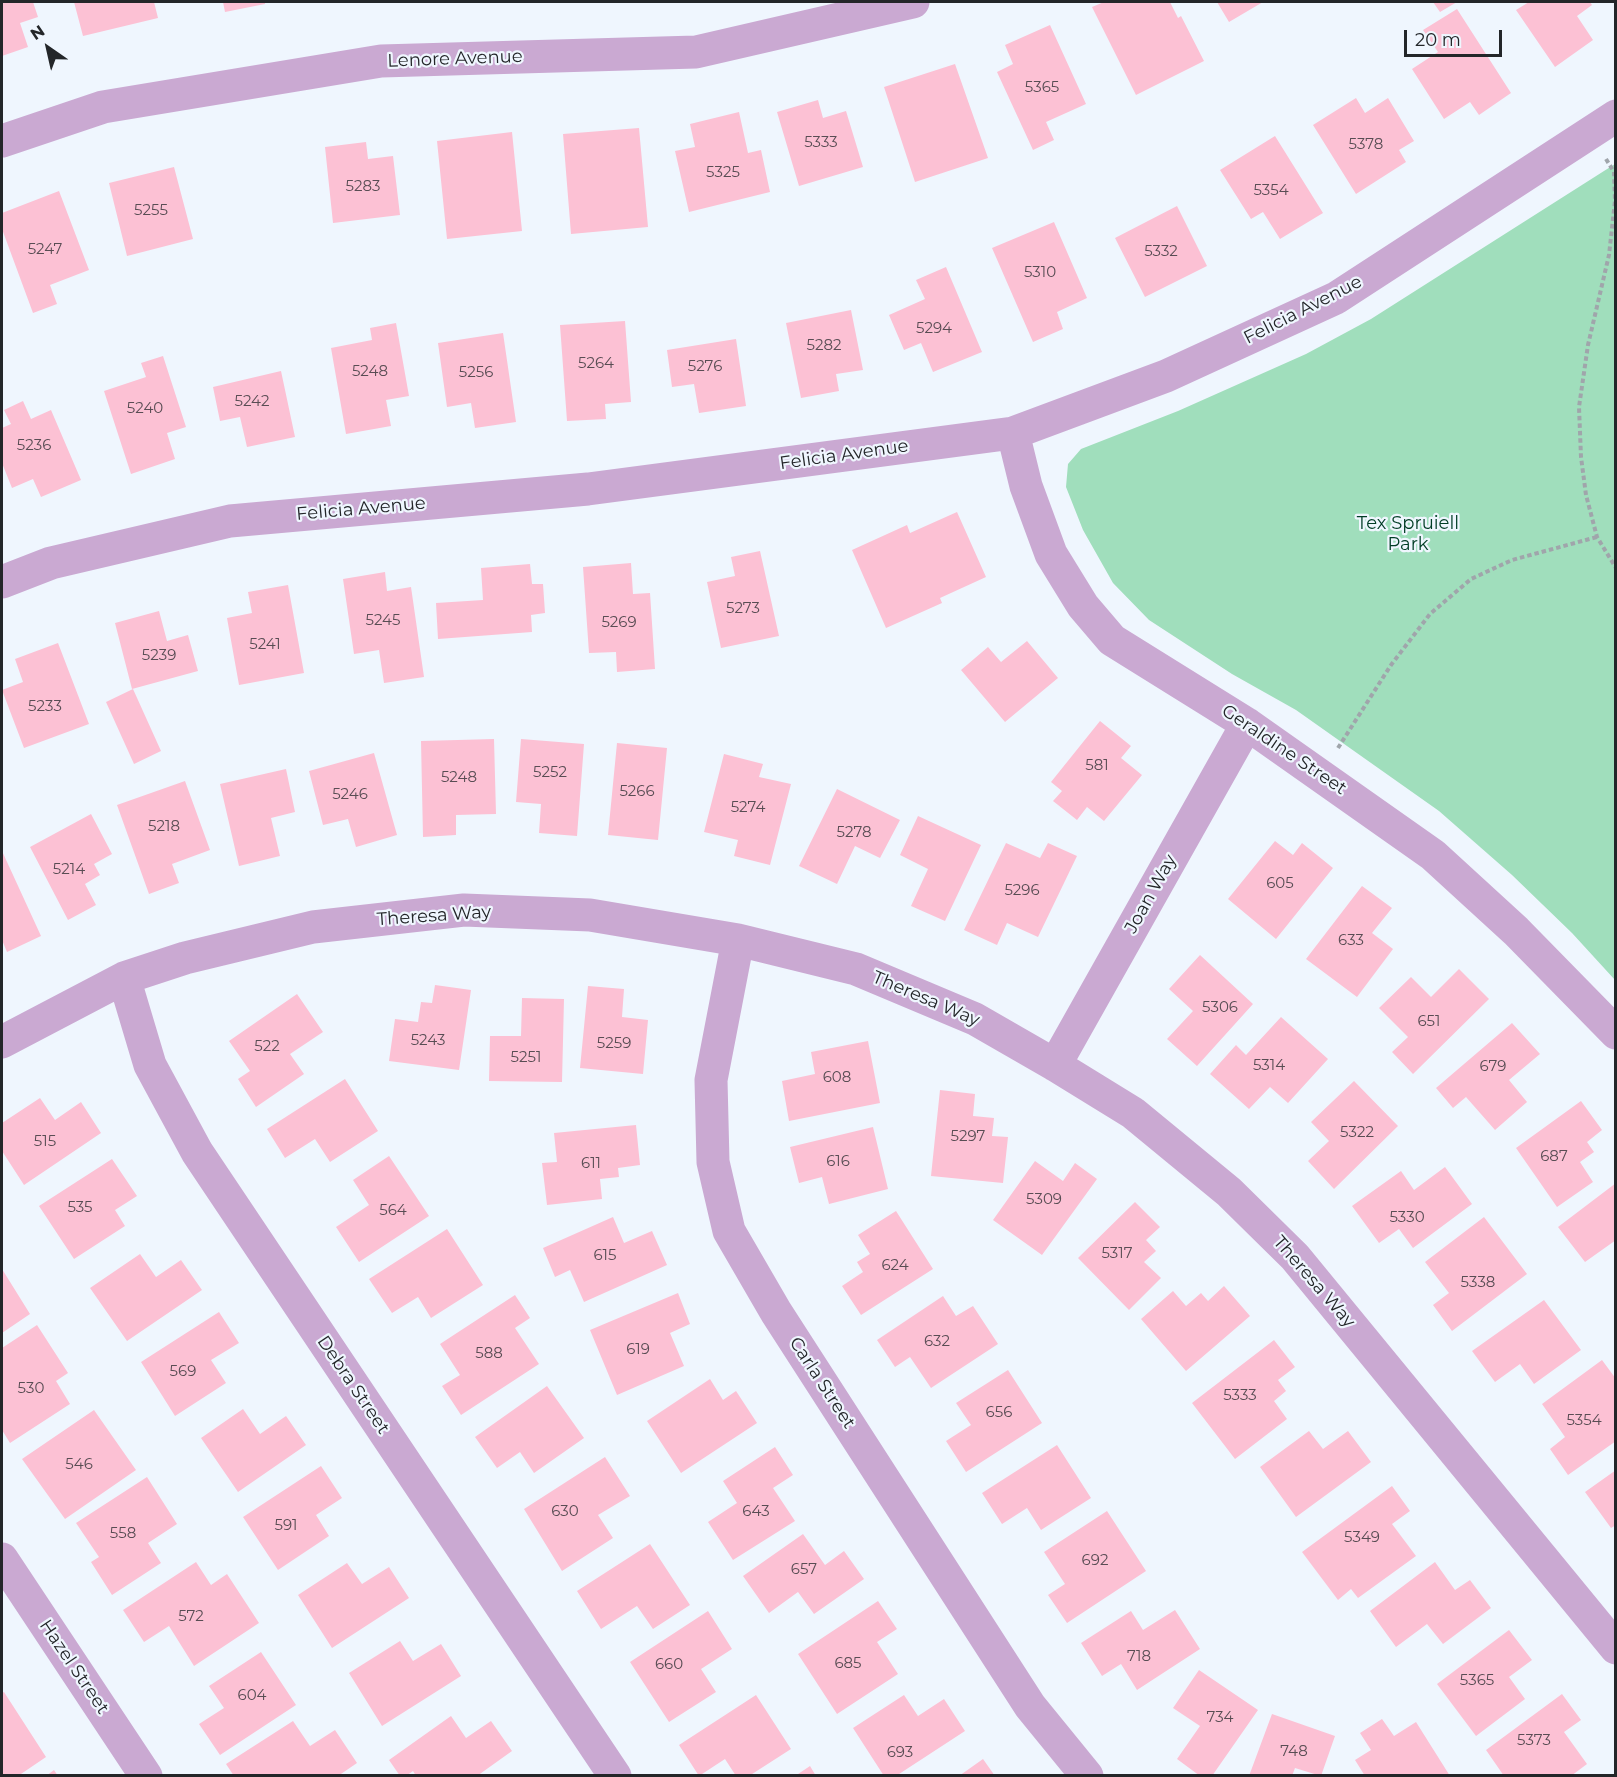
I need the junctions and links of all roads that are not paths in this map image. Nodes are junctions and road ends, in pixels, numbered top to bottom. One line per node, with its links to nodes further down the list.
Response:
1 (913, 2): 3 (street, Lenore Avenue)
2 (1616, 116): 4 (street, Felicia Avenue)
3 (2, 141)
4 (1013, 433): 5 (street, Felicia Avenue); 6 (street, Geraldine Street)
5 (2, 582)
6 (1248, 724): 9 (street, Geraldine Street); 11 (street, Joan Way)
7 (738, 939): 8 (street, Theresa Way); 11 (street, Theresa Way); 16 (street, Carla Street)
8 (124, 978): 10 (street, Theresa Way); 15 (street, Debra Street)
9 (1616, 1033)
10 (2, 1042)
11 (1055, 1065): 13 (street, Theresa Way)
12 (2, 1559): 14 (street, Hazel Street)
13 (1616, 1648)
14 (146, 1776)
15 (615, 1776)
16 (1087, 1776)

